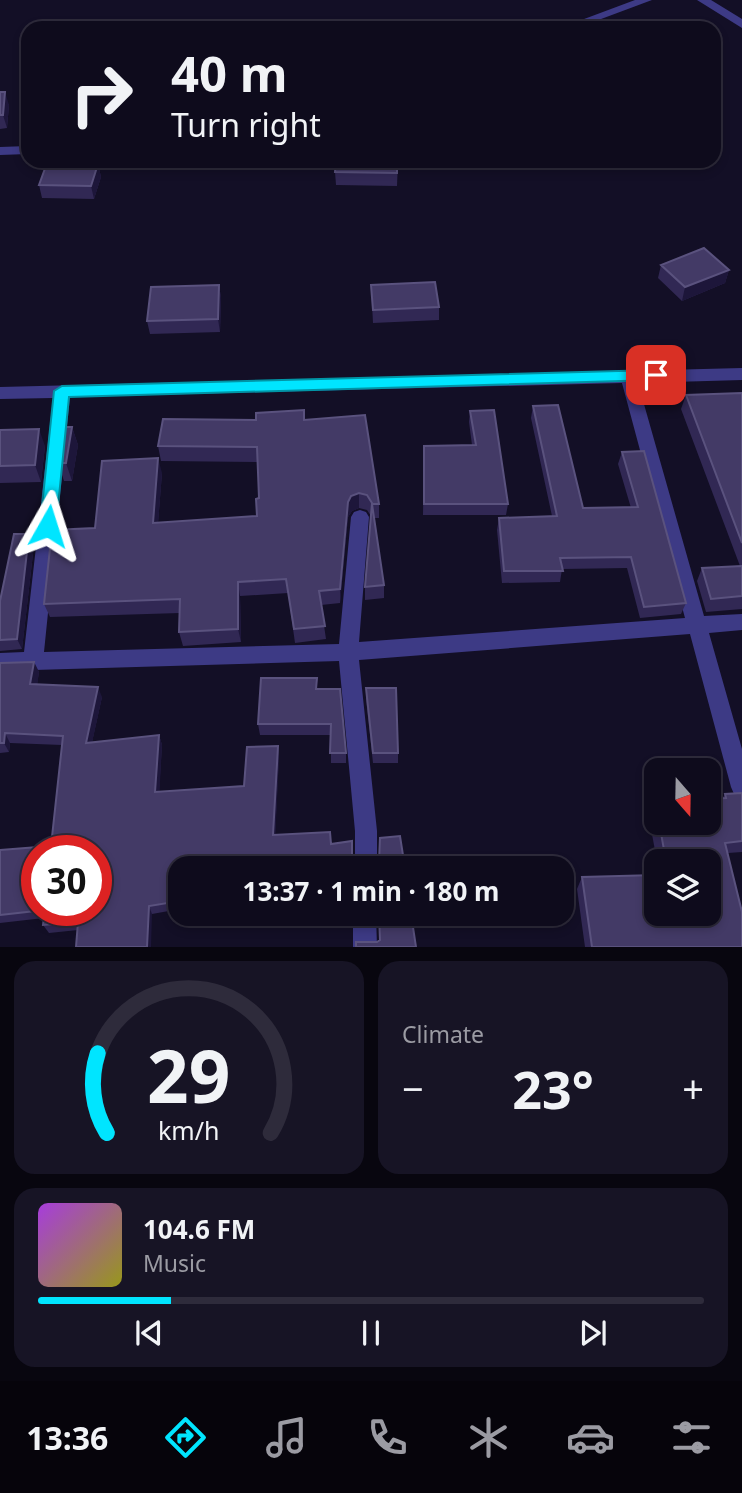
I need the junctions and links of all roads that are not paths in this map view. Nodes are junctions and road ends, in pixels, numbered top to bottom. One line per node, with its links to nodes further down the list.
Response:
1 (646, 0): 3 (street)
2 (703, 0): 4 (street)
3 (586, 21)
4 (742, 24)
5 (21, 150): 6 (street)
6 (0, 151)
7 (742, 374): 8 (street)
8 (628, 376): 9 (street); 13 (street)
9 (62, 391): 10 (street); 15 (street)
10 (0, 393)
11 (360, 517): 14 (street)
12 (742, 622): 13 (street)
13 (697, 626): 14 (street); 17 (street)
14 (348, 653): 15 (street); 18 (street)
15 (33, 660): 16 (street)
16 (0, 662)
17 (742, 787)
18 (366, 856)
19 (365, 926): 20 (street)
20 (365, 947)

